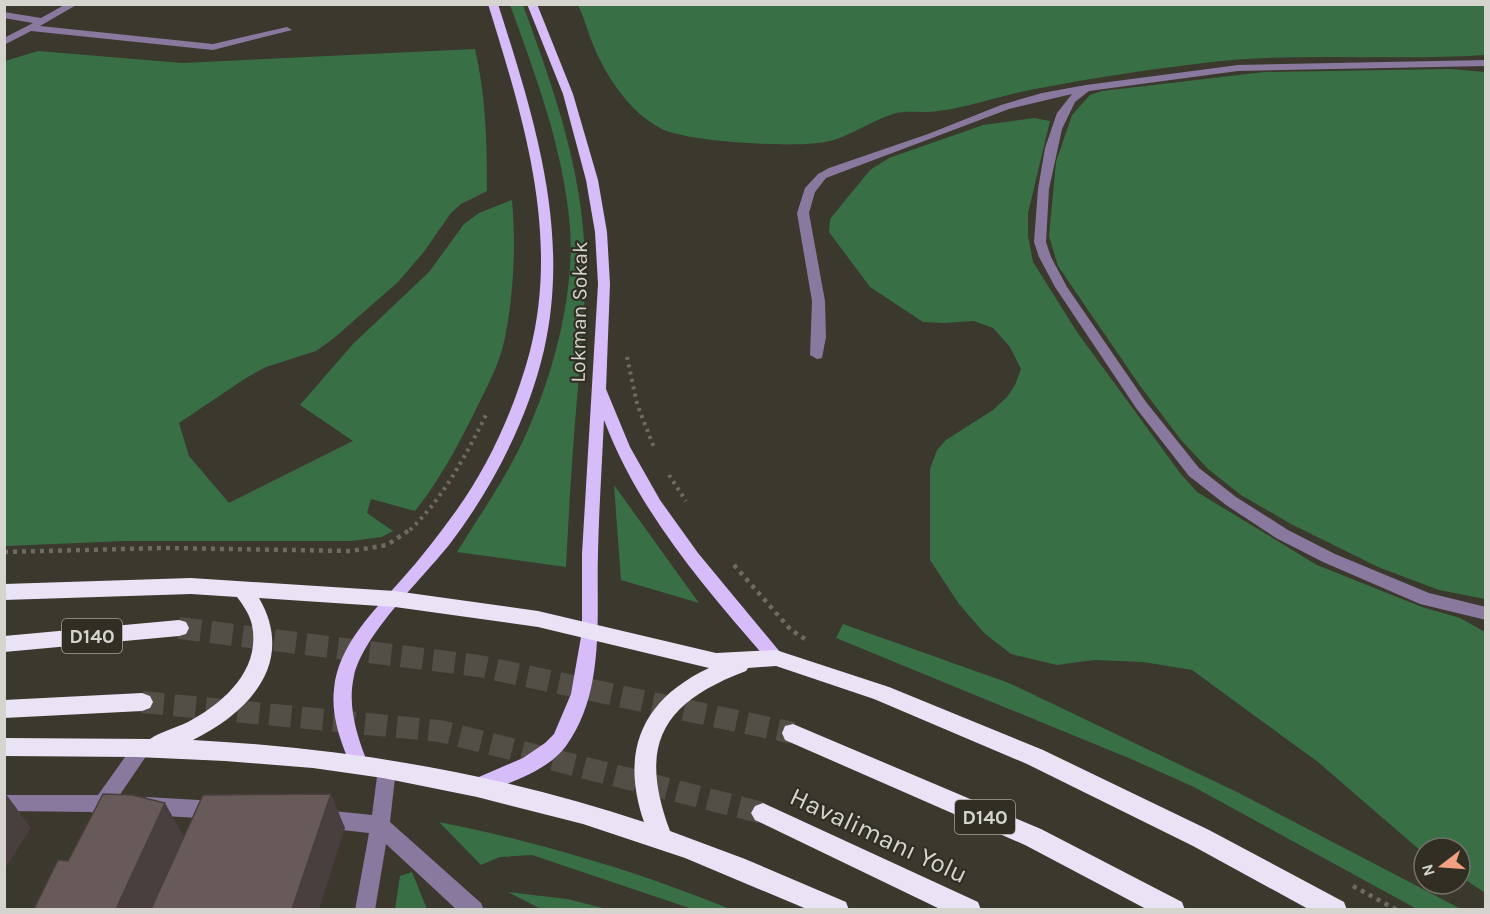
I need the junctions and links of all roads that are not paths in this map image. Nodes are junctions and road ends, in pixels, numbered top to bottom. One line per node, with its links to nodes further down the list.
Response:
1 (74, 4): 5 (street)
2 (493, 4): 15 (main road, Lokman Sokak)
3 (532, 4): 12 (main road, Lokman Sokak)
4 (4, 15): 5 (street)
5 (41, 21): 6 (street)
6 (30, 28): 7 (street); 8 (street)
7 (286, 30)
8 (4, 42)
9 (1485, 63): 10 (street)
10 (1086, 88): 11 (street); 16 (street)
11 (817, 355)
12 (599, 387): 18 (main road, Lokman Sokak); 20 (main road)
13 (242, 588): 14 (highway); 15 (highway); 25 (highway)
14 (4, 592)
15 (395, 599): 18 (highway); 26 (main road, Lokman Sokak)
16 (1485, 614)
17 (179, 628): 19 (highway, D140)
18 (591, 631): 20 (highway); 28 (main road, Lokman Sokak)
19 (4, 644)
20 (776, 658): 36 (highway); 42 (highway)
21 (142, 702): 22 (highway)
22 (4, 709)
23 (793, 733): 41 (highway, D140)
24 (4, 747): 25 (highway)
25 (142, 749): 26 (highway); 30 (street)
26 (359, 764): 27 (highway)
27 (387, 769): 28 (highway); 35 (street)
28 (479, 786): 36 (highway)
29 (4, 803): 30 (street)
30 (102, 803): 31 (street); 34 (street)
31 (231, 810)
32 (764, 813): 40 (highway, Havalimanı Yolu)
33 (300, 817): 35 (street)
34 (91, 823)
35 (380, 825): 37 (street); 38 (street)
36 (661, 838): 39 (highway)
37 (365, 909)
38 (474, 909)
39 (837, 909)
40 (969, 909)
41 (1173, 909)
42 (1335, 909)

